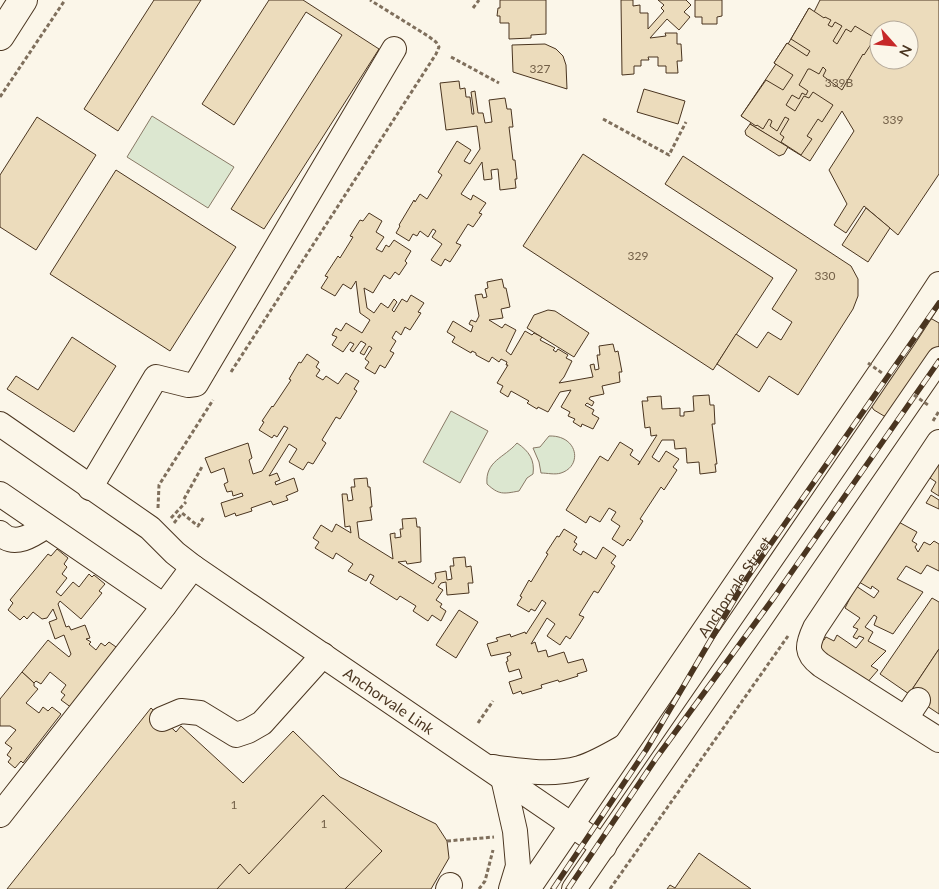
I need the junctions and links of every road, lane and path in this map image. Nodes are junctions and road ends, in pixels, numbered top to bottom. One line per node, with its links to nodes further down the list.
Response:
1 (23, 0): 6 (main road)
2 (65, 0): 10 (path)
3 (370, 0): 17 (path)
4 (479, 0): 5 (path)
5 (473, 8)
6 (0, 36)
7 (394, 49): 26 (street)
8 (451, 57): 9 (path)
9 (499, 83)
10 (0, 97)
11 (603, 119): 12 (path)
12 (686, 122)
13 (939, 284): 43 (street, Anchorvale Street)
14 (939, 359): 48 (street)
15 (868, 363): 16 (path, bridge)
16 (882, 373)
17 (229, 376)
18 (218, 392): 28 (path)
19 (914, 395): 20 (path, bridge)
20 (928, 405)
21 (938, 414): 23 (path)
22 (0, 424): 26 (street, Anchorvale Link)
23 (936, 432): 42 (street)
24 (0, 444): 34 (street, Anchorvale Link)
25 (203, 465): 30 (path)
26 (90, 488): 34 (street, Anchorvale Link)
27 (0, 494): 31 (street)
28 (158, 516)
29 (204, 517): 32 (path)
30 (170, 519)
31 (46, 526): 33 (street); 36 (street)
32 (172, 526)
33 (0, 534)
34 (175, 553): 35 (street, Anchorvale Link)
35 (194, 567): 36 (street); 38 (street, Anchorvale Link)
36 (164, 606): 45 (street)
37 (792, 630): 53 (path)
38 (323, 655): 40 (street); 44 (street, Anchorvale Link)
39 (493, 701): 41 (path)
40 (162, 719)
41 (478, 723)
42 (939, 740)
43 (627, 746): 44 (street); 46 (street, Anchorvale Street)
44 (495, 772): 46 (street, Anchorvale Link); 50 (street)
45 (1, 807)
46 (572, 826): 48 (street, Anchorvale Link); 51 (street, Anchorvale Street)
47 (447, 841): 49 (path)
48 (604, 847): 52 (street)
49 (479, 889)
50 (511, 889)
51 (528, 889)
52 (574, 889)
53 (610, 889)

